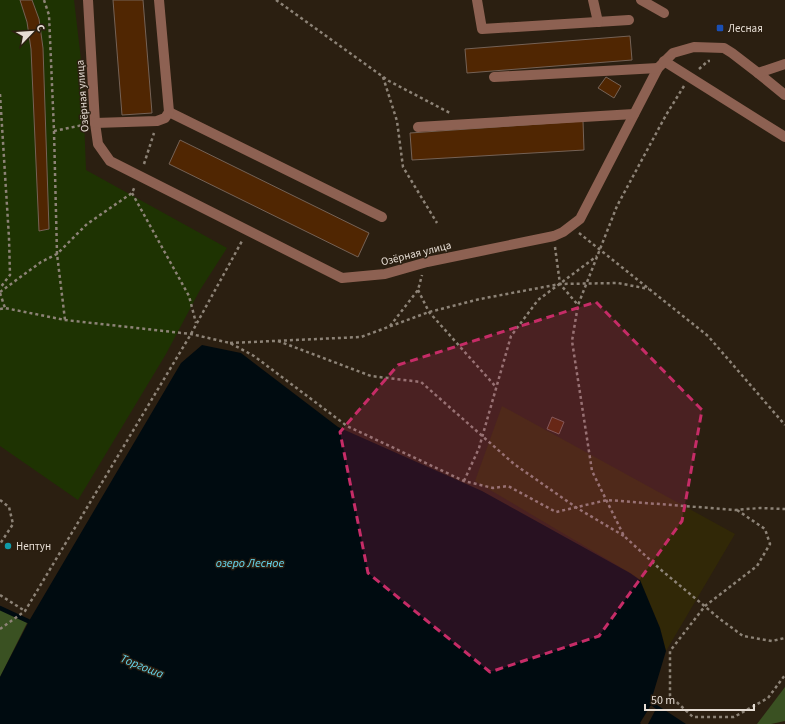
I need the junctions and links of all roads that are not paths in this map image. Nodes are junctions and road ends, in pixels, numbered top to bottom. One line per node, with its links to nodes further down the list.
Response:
1 (88, 0): 16 (street, Озёрная улица)
2 (160, 0): 14 (street)
3 (477, 0): 8 (street)
4 (593, 0): 8 (street)
5 (641, 0): 6 (street)
6 (664, 13)
7 (629, 20): 8 (street)
8 (598, 22)
9 (785, 64): 11 (street)
10 (661, 65): 11 (street, Озёрная улица); 12 (street); 15 (street, Озёрная улица); 18 (street)
11 (758, 73): 13 (street, Озёрная улица)
12 (494, 76)
13 (785, 95)
14 (169, 112): 16 (street); 19 (street)
15 (634, 114): 16 (street, Озёрная улица); 17 (street)
16 (95, 123)
17 (418, 127)
18 (785, 137)
19 (382, 217)

